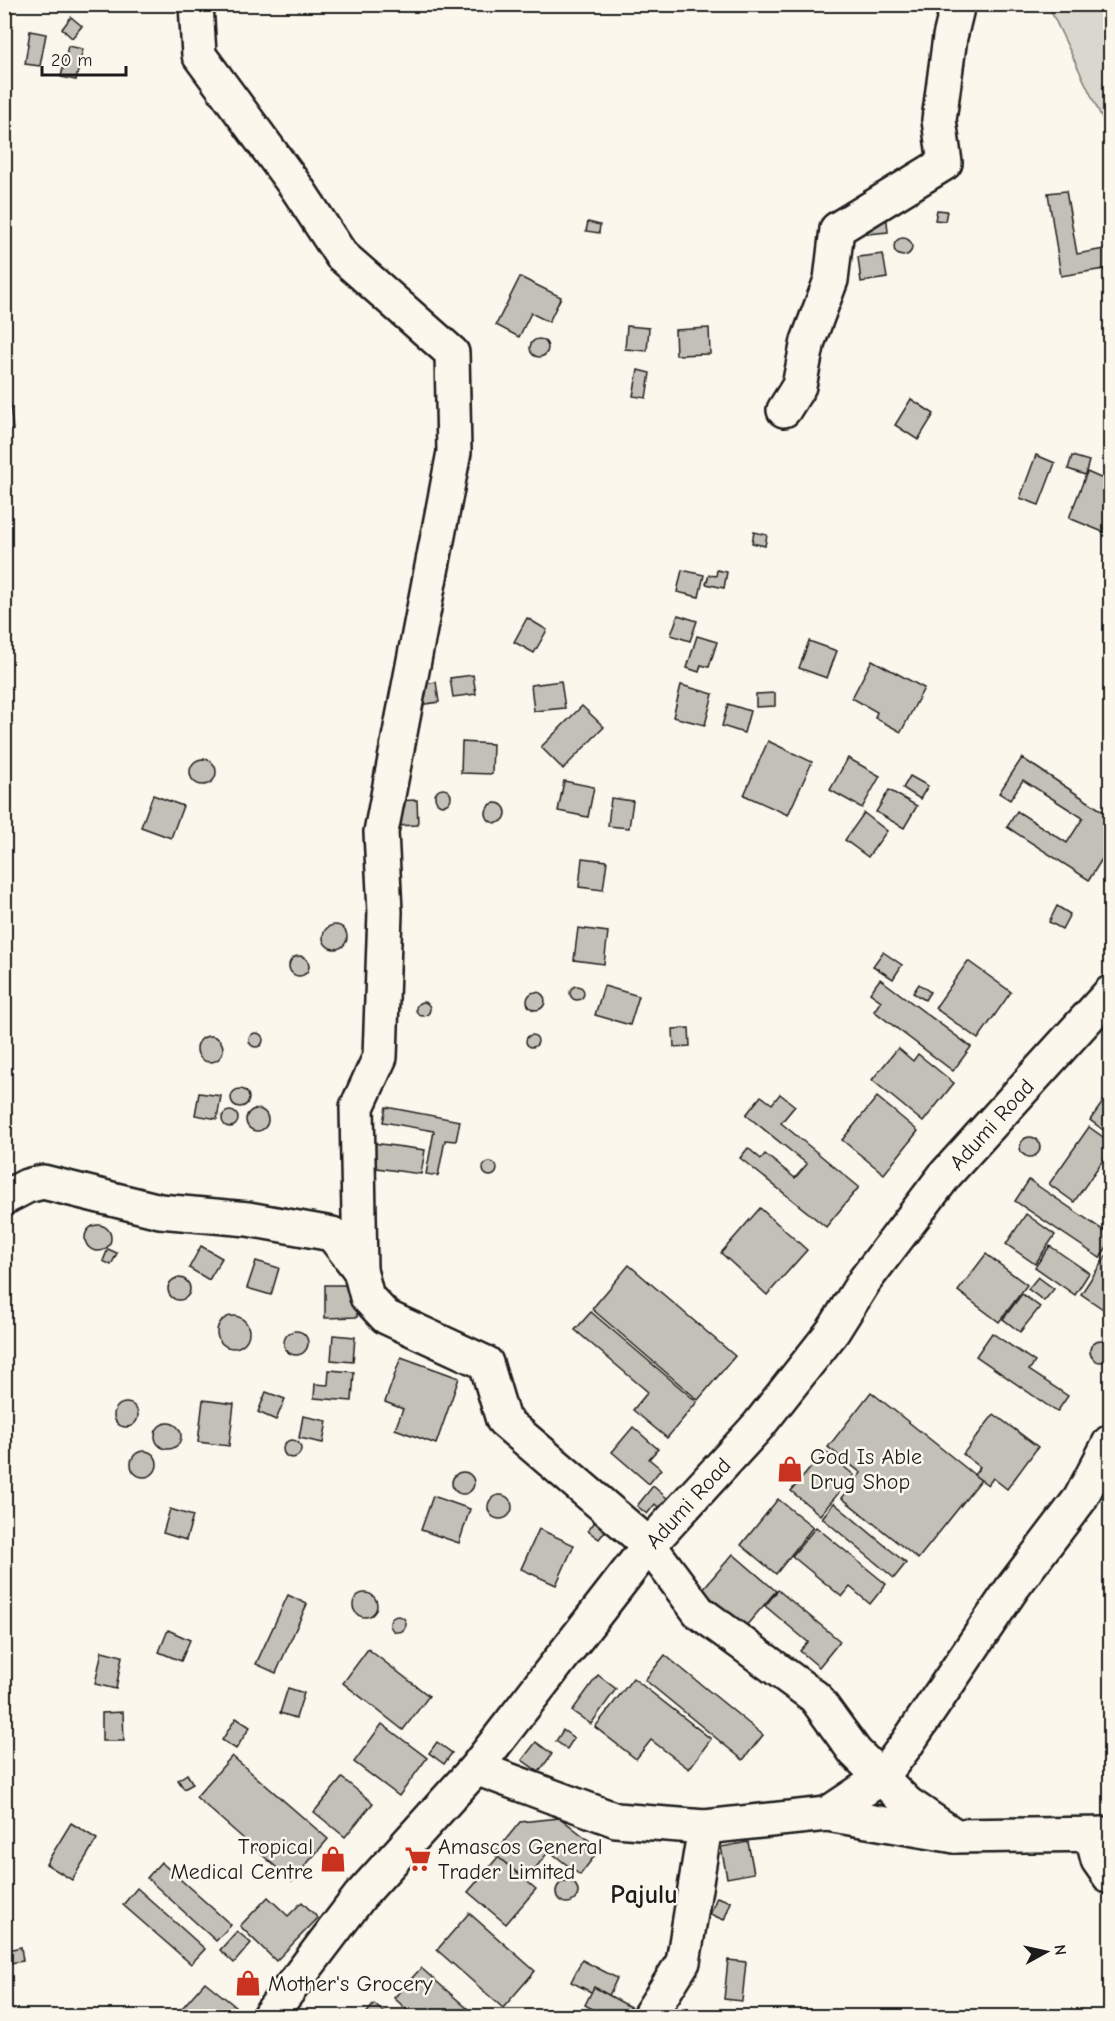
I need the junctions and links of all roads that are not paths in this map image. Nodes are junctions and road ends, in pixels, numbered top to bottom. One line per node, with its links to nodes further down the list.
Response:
1 (195, 4): 6 (street)
2 (958, 4): 3 (street)
3 (784, 410)
4 (1110, 993): 8 (street, Adumi Road)
5 (4, 1198): 6 (street)
6 (360, 1270): 8 (street)
7 (1110, 1442): 10 (street)
8 (649, 1545): 9 (street, Adumi Road); 10 (street)
9 (476, 1768): 12 (street); 16 (street, Adumi Road)
10 (881, 1778): 11 (street); 14 (street)
11 (827, 1814): 12 (street); 14 (street)
12 (705, 1827): 17 (street)
13 (1101, 1835): 14 (street); 15 (street)
14 (954, 1836)
15 (1110, 1876)
16 (269, 2016)
17 (649, 2016)

